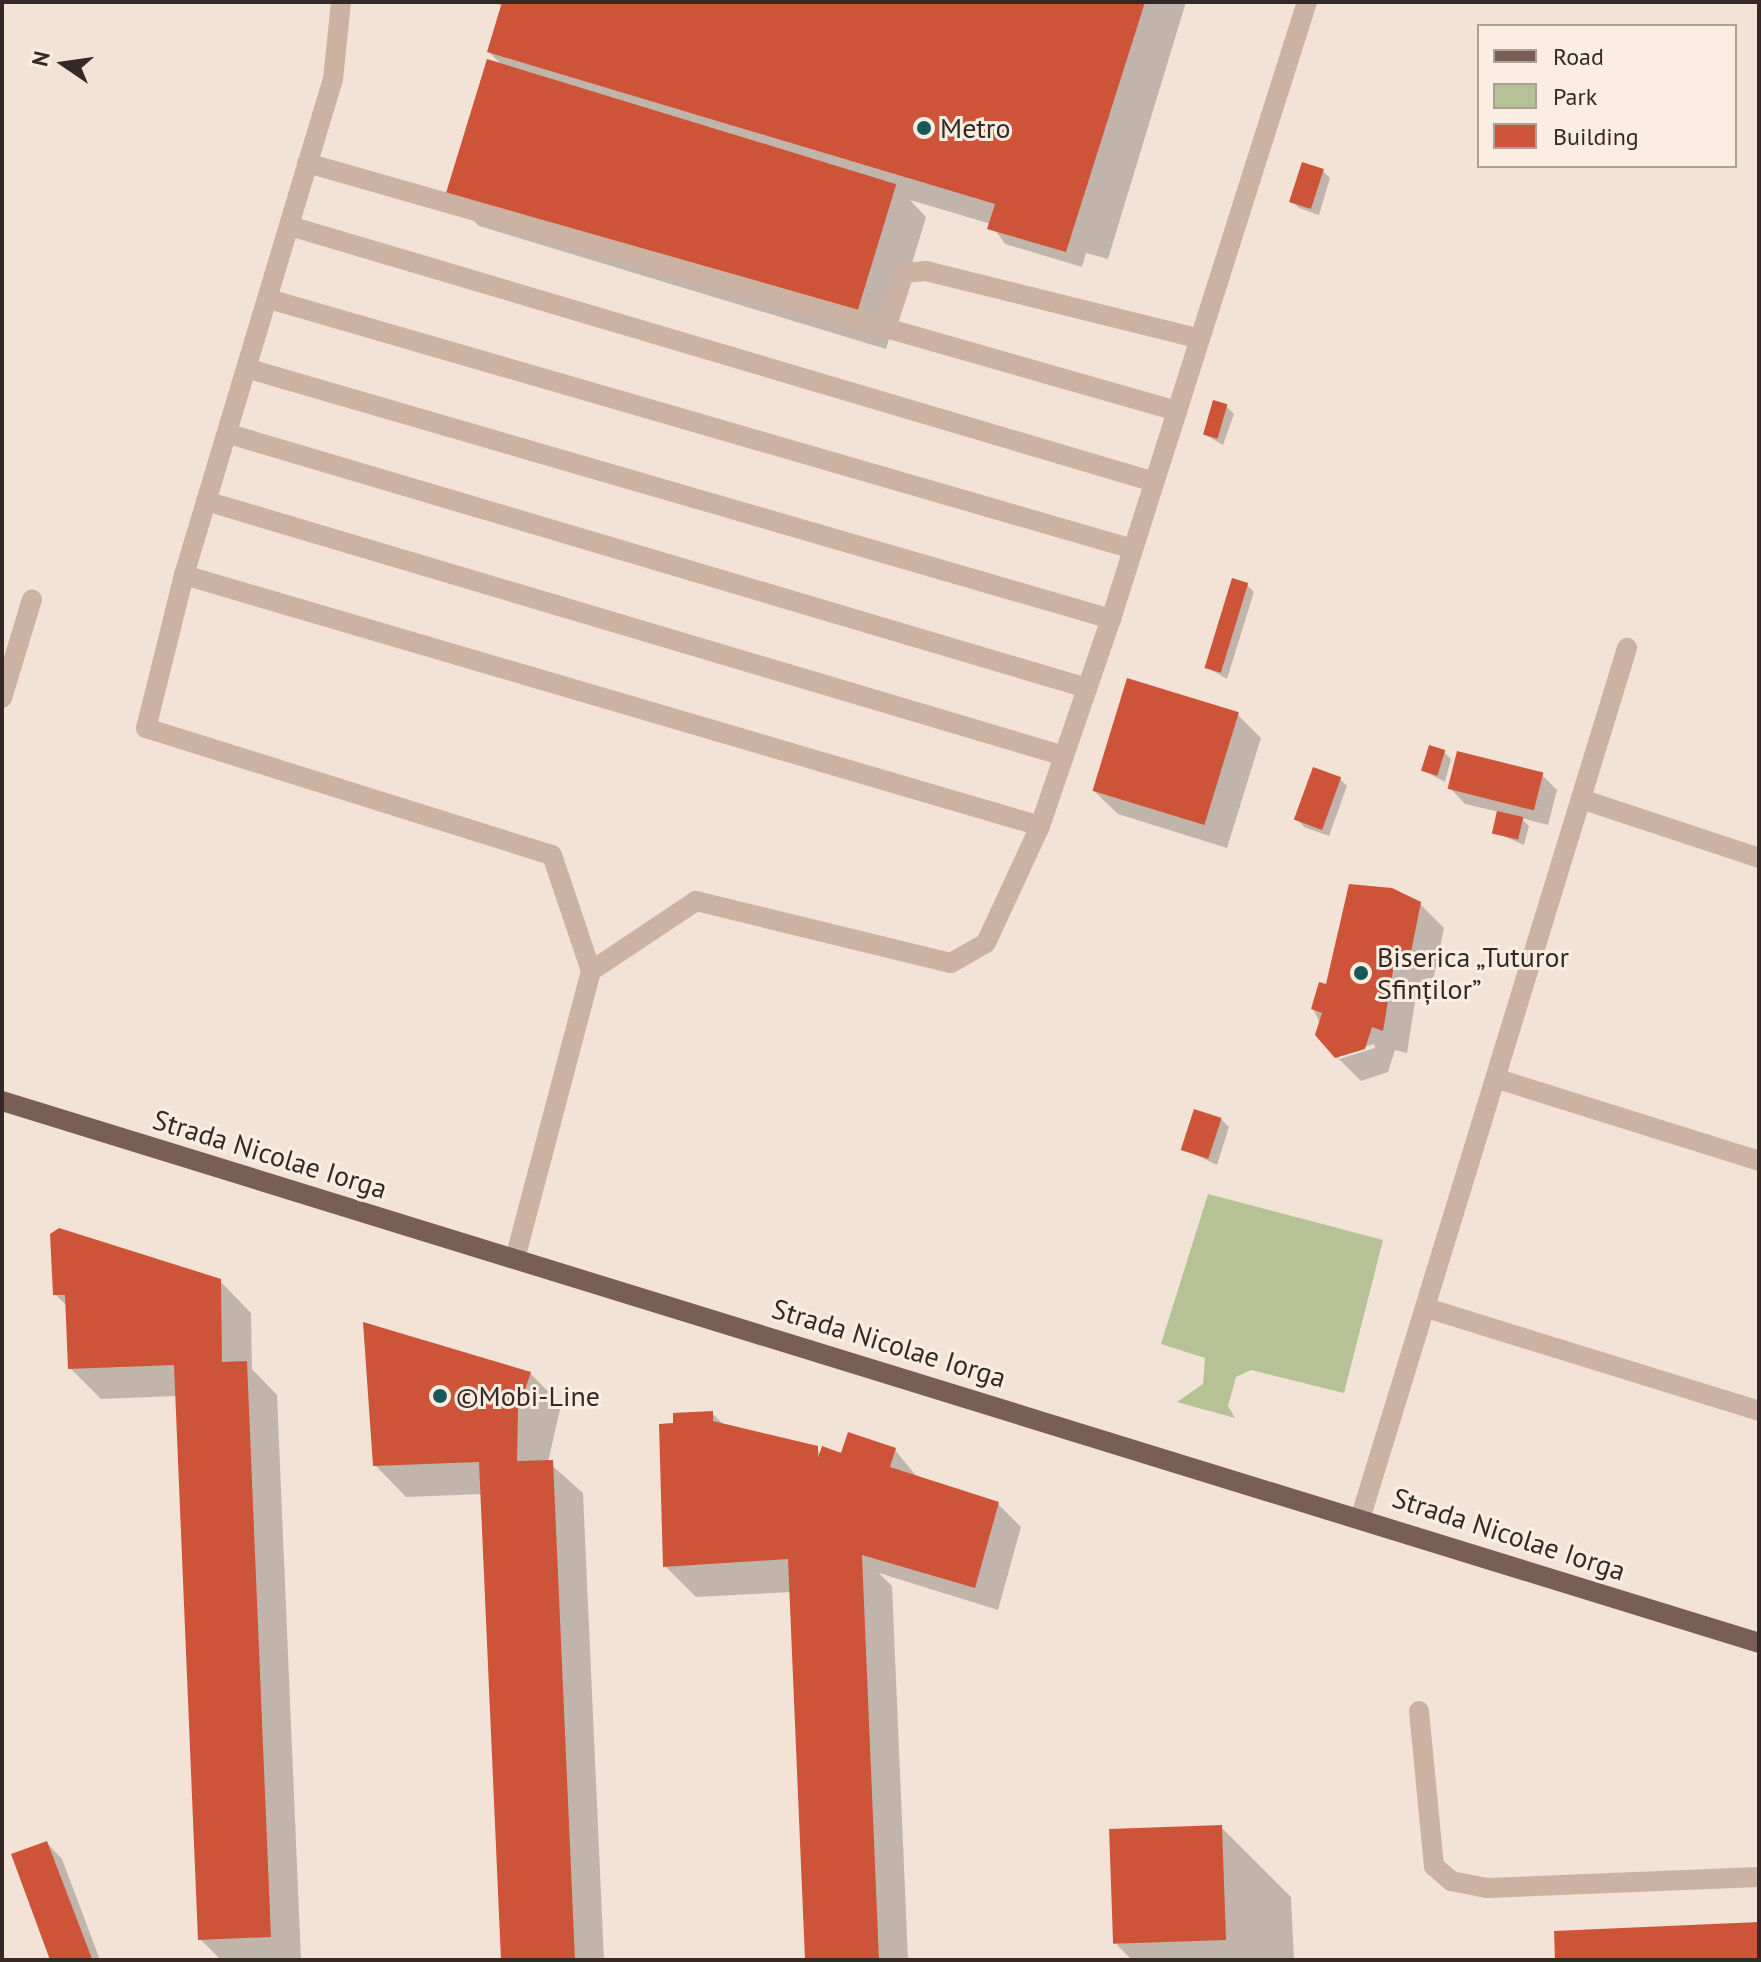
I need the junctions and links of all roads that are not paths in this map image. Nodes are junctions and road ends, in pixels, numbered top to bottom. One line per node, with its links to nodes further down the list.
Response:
1 (341, 2): 3 (lane)
2 (1307, 2): 7 (lane)
3 (307, 163): 4 (lane); 6 (lane)
4 (290, 226): 5 (lane); 11 (lane)
5 (269, 299): 8 (lane); 13 (lane)
6 (886, 328): 7 (lane); 9 (lane)
7 (1200, 339): 9 (lane)
8 (249, 369): 10 (lane); 16 (lane)
9 (1177, 411): 11 (lane)
10 (229, 434): 12 (lane); 18 (lane)
11 (1154, 482): 13 (lane)
12 (206, 501): 14 (lane); 20 (lane)
13 (1133, 549): 16 (lane)
14 (184, 575): 22 (lane); 24 (lane)
15 (32, 599): 19 (lane)
16 (1111, 619): 18 (lane)
17 (1627, 648): 21 (lane)
18 (1087, 688): 20 (lane)
19 (2, 698)
20 (1064, 756): 22 (lane)
21 (1581, 799): 23 (lane); 25 (lane)
22 (1040, 826): 24 (lane)
23 (1759, 858)
24 (591, 971): 28 (lane)
25 (1498, 1079): 27 (lane); 29 (lane)
26 (2, 1101): 28 (main road, Strada Nicolae Iorga)
27 (1759, 1161)
28 (515, 1259): 31 (main road, Strada Nicolae Iorga)
29 (1430, 1309): 30 (lane); 31 (lane)
30 (1759, 1411)
31 (1361, 1516): 32 (main road, Strada Nicolae Iorga)
32 (1759, 1643)
33 (1419, 1711): 34 (lane)
34 (1759, 1877)

